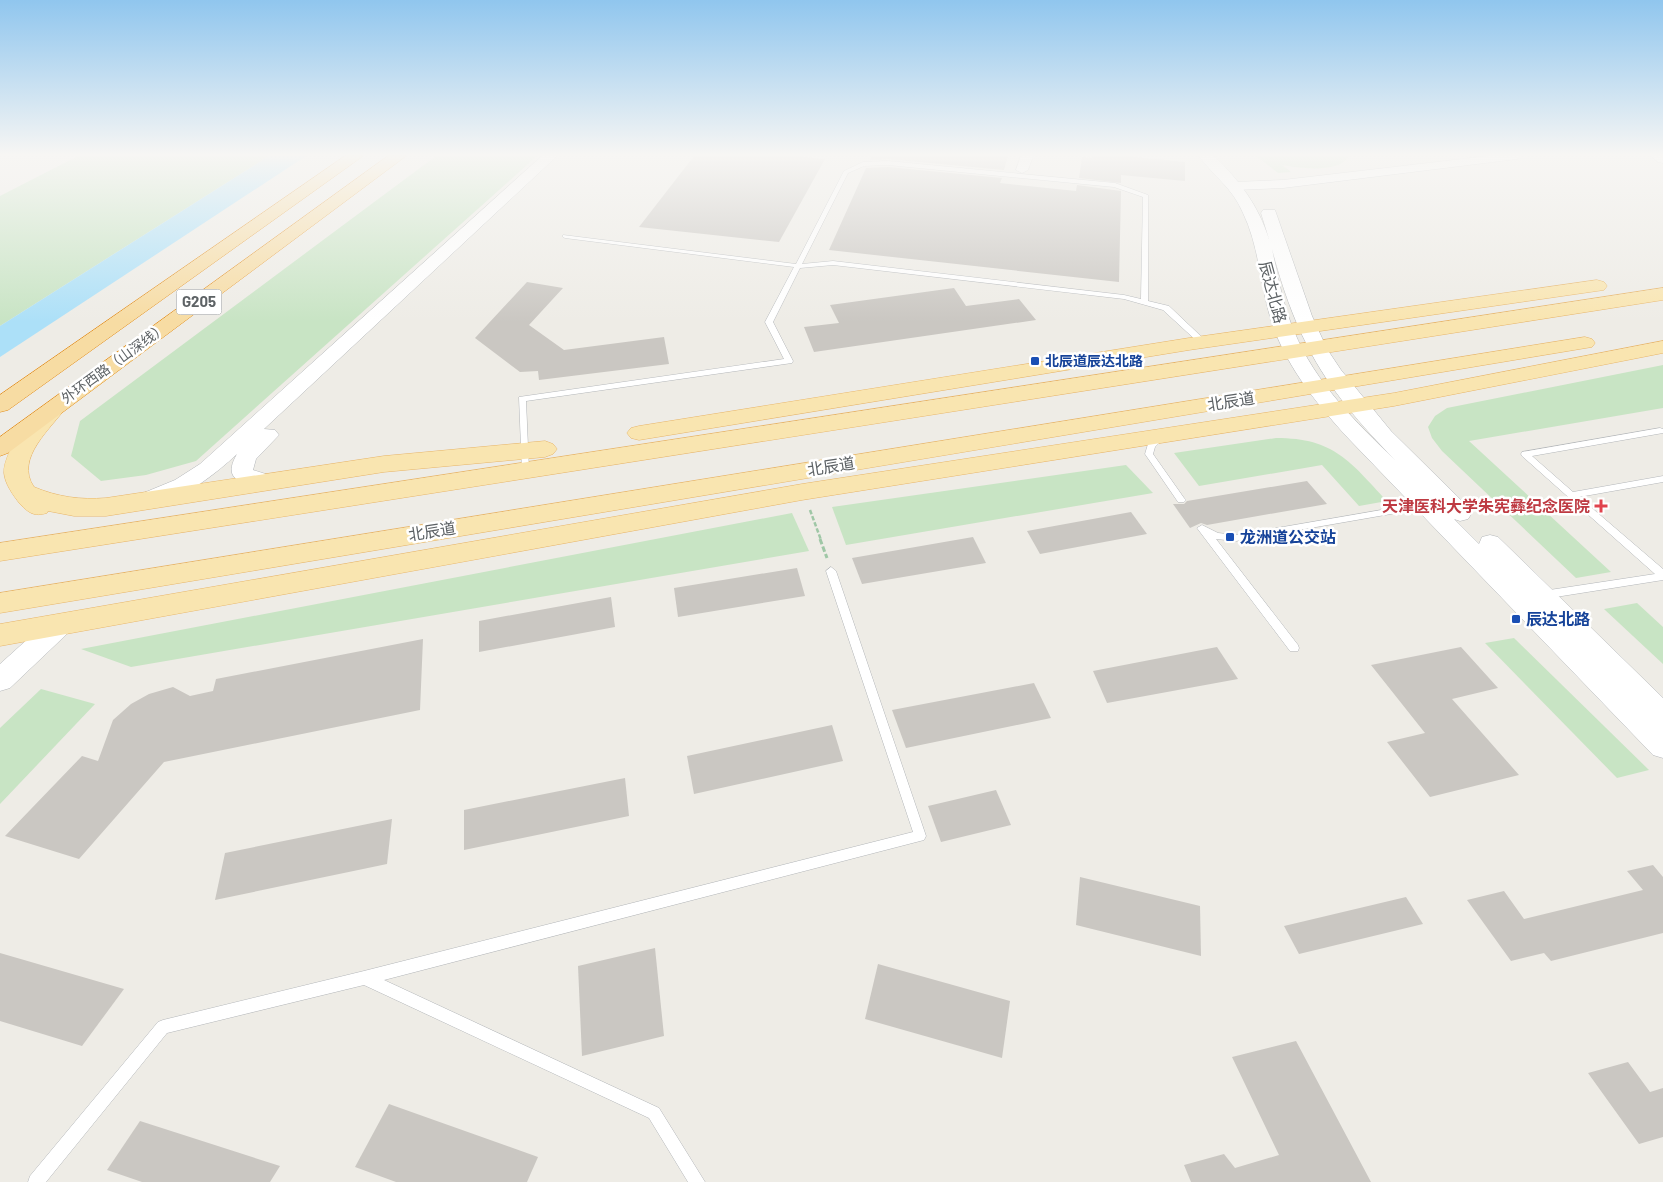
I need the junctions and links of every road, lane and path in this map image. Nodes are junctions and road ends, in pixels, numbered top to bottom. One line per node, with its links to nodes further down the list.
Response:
1 (276, 211): 23 (highway, 外环西路（山深线） / G205)
2 (323, 211): 24 (highway, 外环西路（山深线） / G205)
3 (490, 211): 37 (street)
4 (508, 211): 32 (street)
5 (826, 211): 10 (lane)
6 (1146, 211): 13 (lane)
7 (1250, 211): 15 (street, 辰达北路)
8 (1268, 211): 14 (street, 辰达北路)
9 (566, 236): 10 (lane)
10 (798, 266): 13 (lane); 30 (lane)
11 (1663, 276): 14 (main road)
12 (1663, 294): 19 (main road)
13 (1145, 301): 17 (lane)
14 (1307, 327): 15 (main road); 19 (street, 辰达北路)
15 (1284, 330): 17 (main road); 20 (street, 辰达北路)
16 (1663, 331): 21 (main road, 北辰道)
17 (1203, 342): 30 (main road)
18 (1663, 347): 25 (main road)
19 (1318, 349): 20 (main road); 21 (street, 辰达北路)
20 (1294, 353): 22 (street, 辰达北路); 30 (main road)
21 (1340, 384): 22 (main road, 北辰道); 25 (street, 辰达北路)
22 (1316, 388): 26 (street, 辰达北路); 44 (main road, 北辰道)
23 (0, 405)
24 (56, 406): 29 (highway, 外环西路（山深线） / G205); 34 (main road)
25 (1357, 406): 26 (main road); 38 (street, 辰达北路)
26 (1333, 410): 28 (main road); 38 (street, 辰达北路)
27 (1660, 431): 35 (lane)
28 (1159, 439): 33 (main road); 36 (lane)
29 (0, 448)
30 (524, 461): 32 (main road); 39 (main road)
31 (1663, 478): 35 (lane)
32 (264, 481): 37 (main road)
33 (804, 492): 41 (path); 45 (main road)
34 (25, 493): 37 (main road); 39 (main road)
35 (1571, 495): 42 (lane)
36 (1181, 500)
37 (145, 501)
38 (1438, 503): 43 (street, 辰达北路); 47 (lane)
39 (174, 526): 40 (main road)
40 (0, 552)
41 (831, 571): 51 (lane)
42 (1663, 576): 43 (lane)
43 (1530, 597): 49 (street, 辰达北路); 50 (street, 辰达北路)
44 (0, 603)
45 (60, 624): 46 (main road); 48 (street)
46 (0, 635)
47 (1294, 648)
48 (0, 680)
49 (1663, 716)
50 (1663, 746)
51 (364, 978): 52 (lane); 53 (lane)
52 (36, 1182)
53 (697, 1182)

